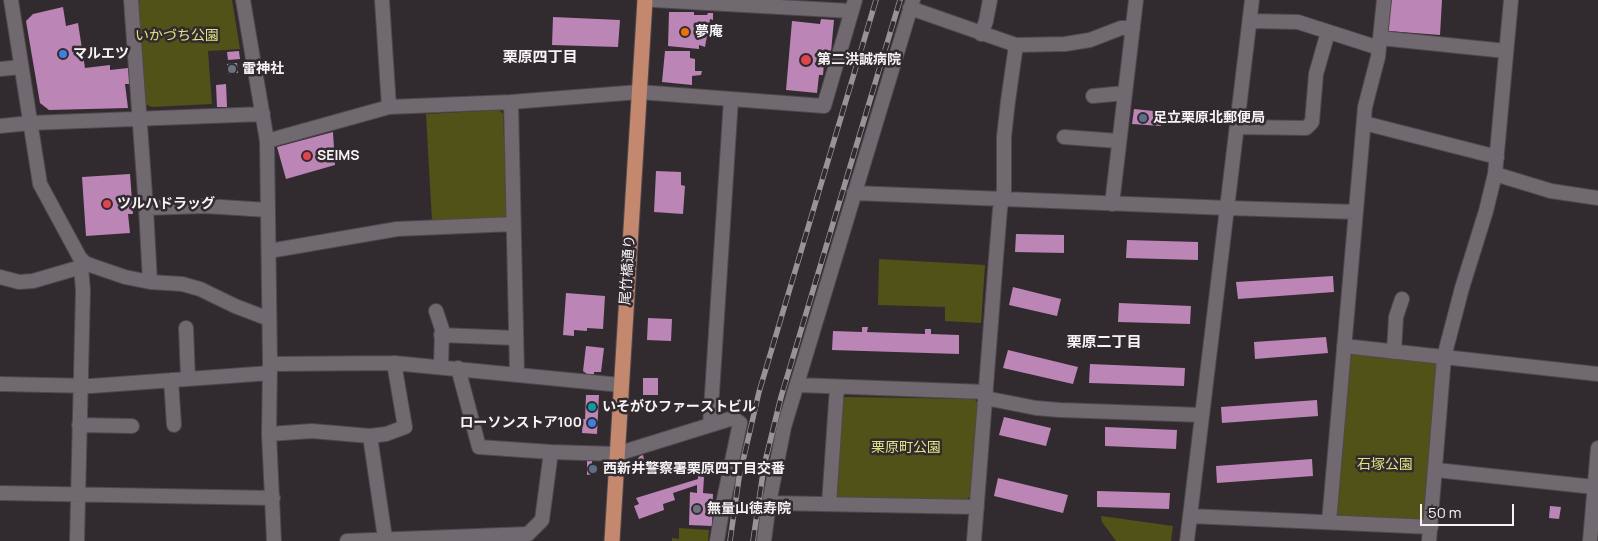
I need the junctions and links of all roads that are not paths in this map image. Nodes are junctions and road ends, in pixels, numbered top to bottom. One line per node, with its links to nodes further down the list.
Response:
1 (11, 0): 22 (street)
2 (132, 0): 31 (street)
3 (247, 0): 30 (street)
4 (382, 0): 29 (street)
5 (645, 0): 24 (main road, 尾竹橋通り)
6 (654, 0): 12 (street)
7 (990, 0): 18 (street)
8 (1136, 0): 16 (street)
9 (1252, 0): 15 (street)
10 (1384, 0): 19 (street)
11 (1511, 0): 21 (street)
12 (802, 4): 14 (street)
13 (912, 4): 18 (street); 41 (street)
14 (853, 6): 27 (street)
15 (1250, 21): 17 (street); 35 (street)
16 (1133, 28): 20 (street); 25 (street)
17 (1328, 32): 19 (street); 35 (street)
18 (981, 34): 20 (street)
19 (1380, 43): 21 (street); 33 (street)
20 (1016, 45): 43 (street)
21 (1506, 51): 39 (street)
22 (21, 67): 23 (street); 32 (street)
23 (0, 69)
24 (639, 92): 27 (street); 28 (street); 72 (main road, 尾竹橋通り)
25 (1125, 92): 26 (street); 38 (street)
26 (1093, 96)
27 (730, 99): 81 (street)
28 (511, 102): 29 (street); 49 (street)
29 (389, 107): 37 (street)
30 (263, 114): 31 (street); 37 (street)
31 (140, 119): 32 (street); 45 (street)
32 (30, 123): 34 (street); 51 (street)
33 (1364, 123): 39 (street); 48 (street)
34 (0, 126)
35 (1237, 128): 46 (street)
36 (1064, 137): 38 (street)
37 (267, 141): 47 (street)
38 (1119, 141): 44 (street)
39 (1497, 157): 40 (street)
40 (1495, 174): 42 (street); 62 (street)
41 (854, 193): 43 (street); 73 (street)
42 (1598, 198)
43 (1003, 200): 44 (street); 76 (street)
44 (1112, 204): 46 (street)
45 (146, 208): 47 (street); 53 (street)
46 (1228, 208): 48 (street); 77 (street)
47 (268, 210): 50 (street)
48 (1356, 212): 60 (street)
49 (513, 224): 50 (street); 59 (street)
50 (268, 251): 56 (street)
51 (83, 265): 52 (street); 53 (street); 74 (street)
52 (0, 277)
53 (150, 282): 56 (street)
54 (1402, 298): 61 (street)
55 (436, 311): 58 (street)
56 (269, 319): 65 (street)
57 (186, 328): 69 (street)
58 (441, 335): 59 (street); 64 (street)
59 (516, 338): 67 (street)
60 (1344, 346): 61 (street); 96 (street)
61 (1394, 352): 62 (street)
62 (1444, 358): 68 (street); 87 (street)
63 (394, 363): 64 (street); 65 (street); 83 (street)
64 (441, 367): 66 (street)
65 (270, 368): 69 (street); 82 (street)
66 (458, 368): 67 (street); 85 (street)
67 (517, 374): 72 (street)
68 (1598, 374)
69 (188, 378): 70 (street)
70 (171, 380): 74 (street); 80 (street)
71 (0, 384): 74 (street)
72 (621, 385): 86 (main road, 尾竹橋通り)
73 (798, 385): 75 (street); 92 (street)
74 (80, 386): 78 (street)
75 (837, 387): 76 (street); 93 (street)
76 (986, 395): 77 (street); 94 (street)
77 (1202, 415): 95 (street)
78 (80, 426): 79 (street); 90 (street)
79 (132, 426)
80 (174, 426)
81 (710, 426): 86 (street); 104 (street)
82 (268, 434): 83 (street); 91 (street)
83 (370, 436): 98 (street)
84 (1598, 448): 88 (street)
85 (551, 452): 86 (street); 99 (street)
86 (617, 454): 103 (main road, 尾竹橋通り)
87 (1436, 470): 88 (street); 97 (street)
88 (1594, 487): 109 (street)
89 (0, 493): 90 (street)
90 (78, 495): 91 (street); 100 (street)
91 (273, 498): 101 (street)
92 (769, 503): 93 (street); 105 (street)
93 (829, 504): 94 (street)
94 (977, 506): 106 (street)
95 (1190, 516): 96 (street); 107 (street)
96 (1329, 522): 97 (street)
97 (1431, 527): 108 (street)
98 (385, 538): 99 (street); 102 (street)
99 (496, 538)
100 (77, 541)
101 (274, 541)
102 (347, 541)
103 (612, 541)
104 (717, 541)
105 (764, 541)
106 (974, 541)
107 (1187, 541)
108 (1429, 541)
109 (1590, 541)

